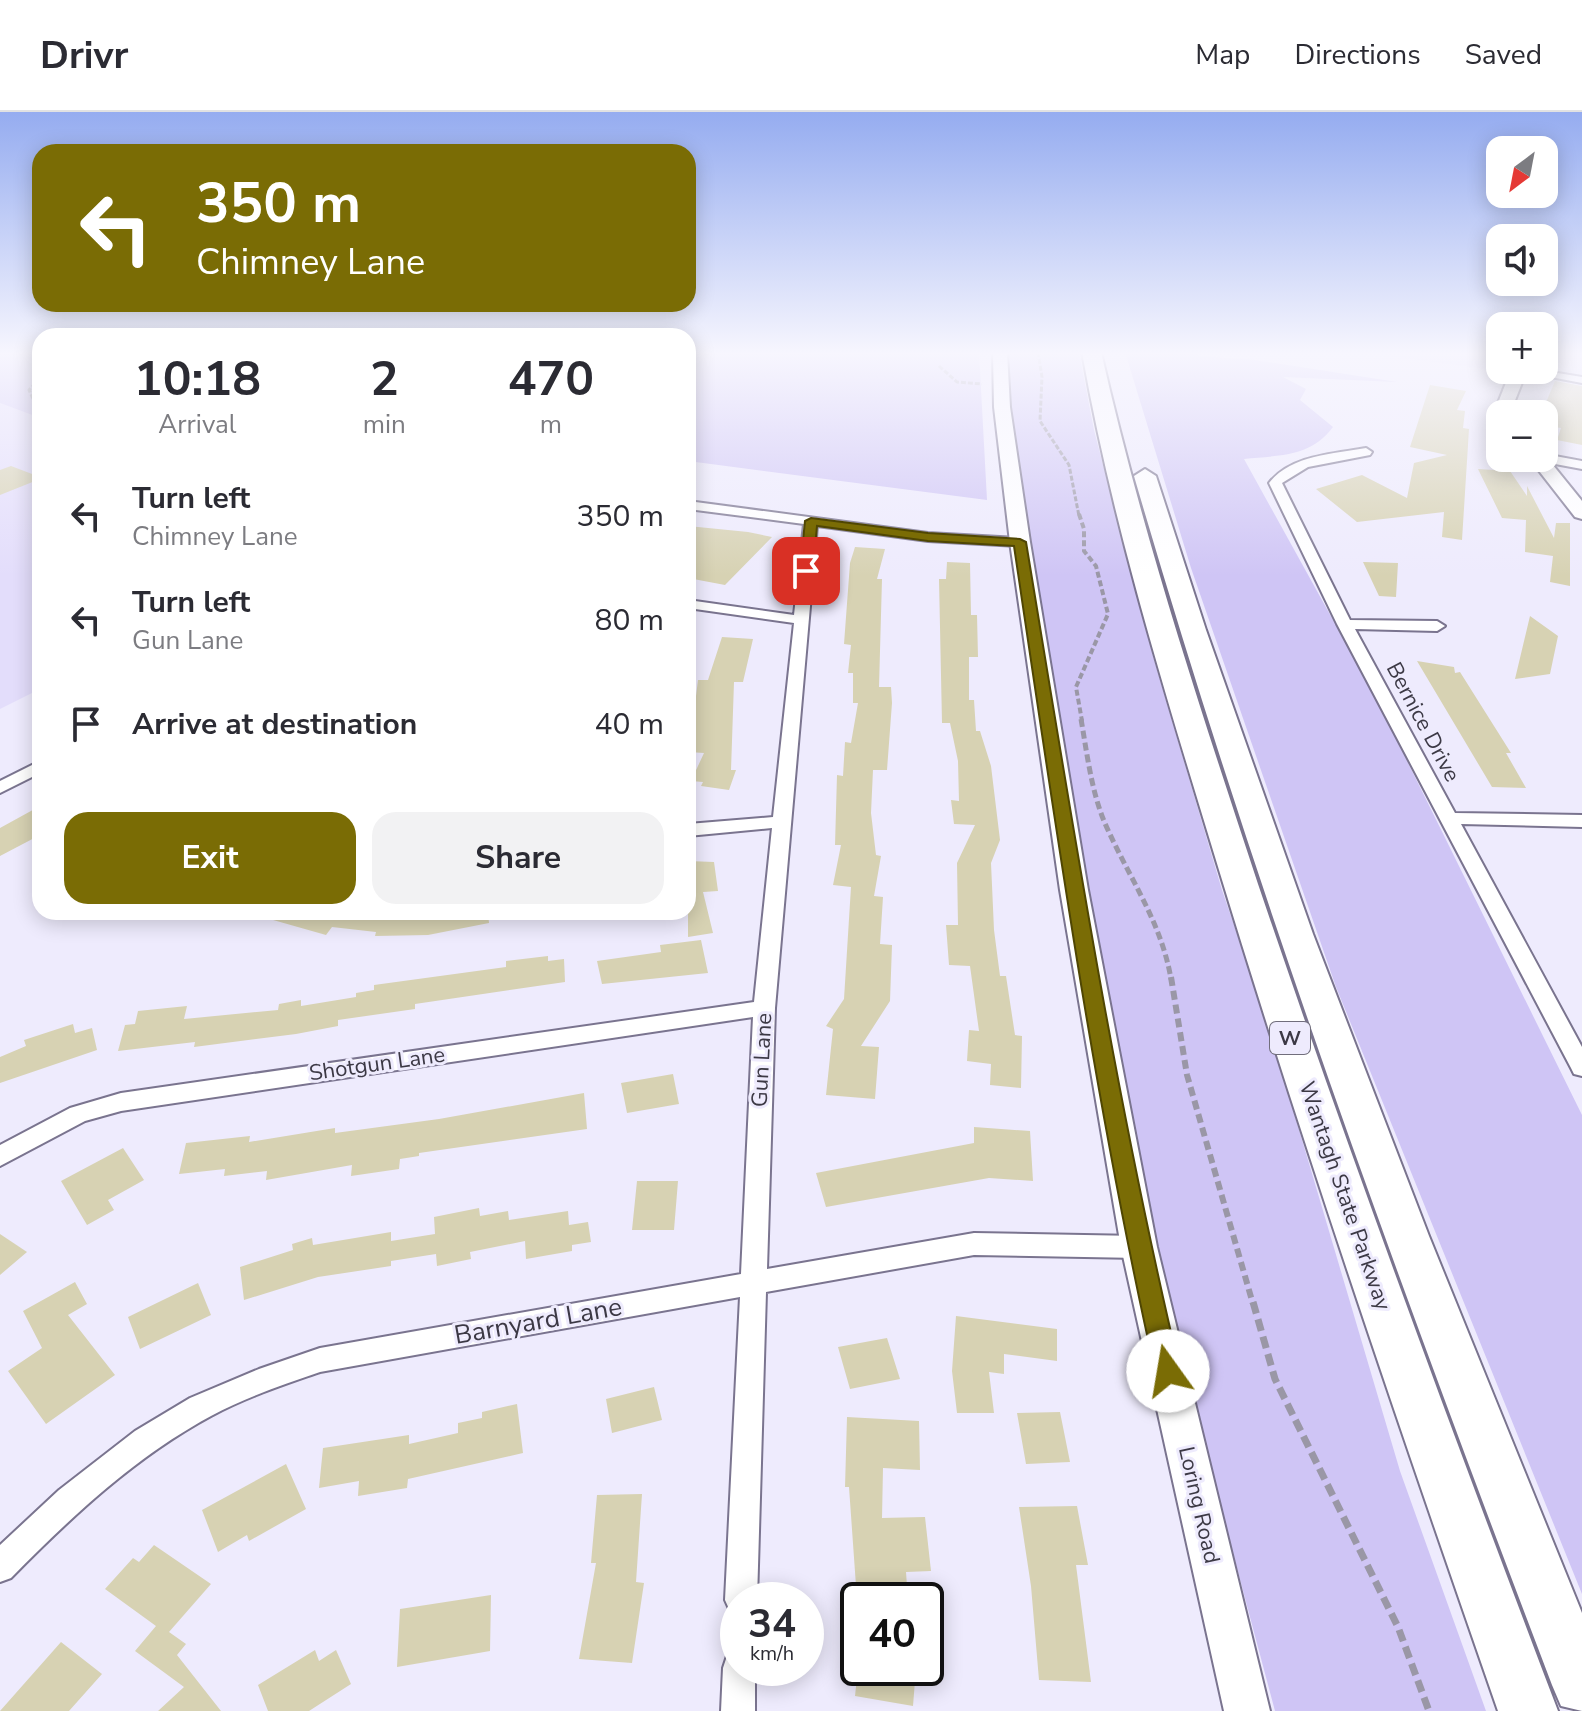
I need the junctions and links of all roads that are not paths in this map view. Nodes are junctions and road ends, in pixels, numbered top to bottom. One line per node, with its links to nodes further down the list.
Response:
1 (1006, 427): 11 (street, Loring Road)
2 (1110, 427): 34 (highway, Wantagh State Parkway / W)
3 (1132, 427): 30 (highway, Wantagh State Parkway / W)
4 (1366, 452): 14 (street, Bernice Drive)
5 (1558, 461): 6 (street)
6 (1582, 465)
7 (1551, 472): 9 (street)
8 (696, 506): 10 (street)
9 (1582, 513)
10 (811, 521): 11 (street); 13 (street, Gun Lane)
11 (1020, 542): 26 (street, Loring Road)
12 (696, 605): 13 (street)
13 (801, 620): 20 (street, Gun Lane)
14 (1345, 624): 15 (street); 18 (street, Bernice Drive)
15 (1437, 626)
16 (32, 770): 17 (street)
17 (0, 788)
18 (1449, 818): 19 (street); 23 (street, Bernice Drive)
19 (1582, 821)
20 (782, 822): 21 (street); 22 (street, Gun Lane)
21 (696, 829)
22 (764, 1008): 25 (street, Shotgun Lane); 27 (street, Gun Lane)
23 (1572, 1029): 24 (street, Bernice Drive)
24 (1582, 1068)
25 (0, 1156)
26 (1139, 1247): 27 (street, Barnyard Lane); 33 (street, Loring Road)
27 (751, 1282): 28 (street, Barnyard Lane); 29 (street, Gun Lane)
28 (0, 1567)
29 (742, 1582)
30 (1582, 1685)
31 (739, 1686): 32 (street)
32 (738, 1711)
33 (1247, 1711)
34 (1528, 1711)

